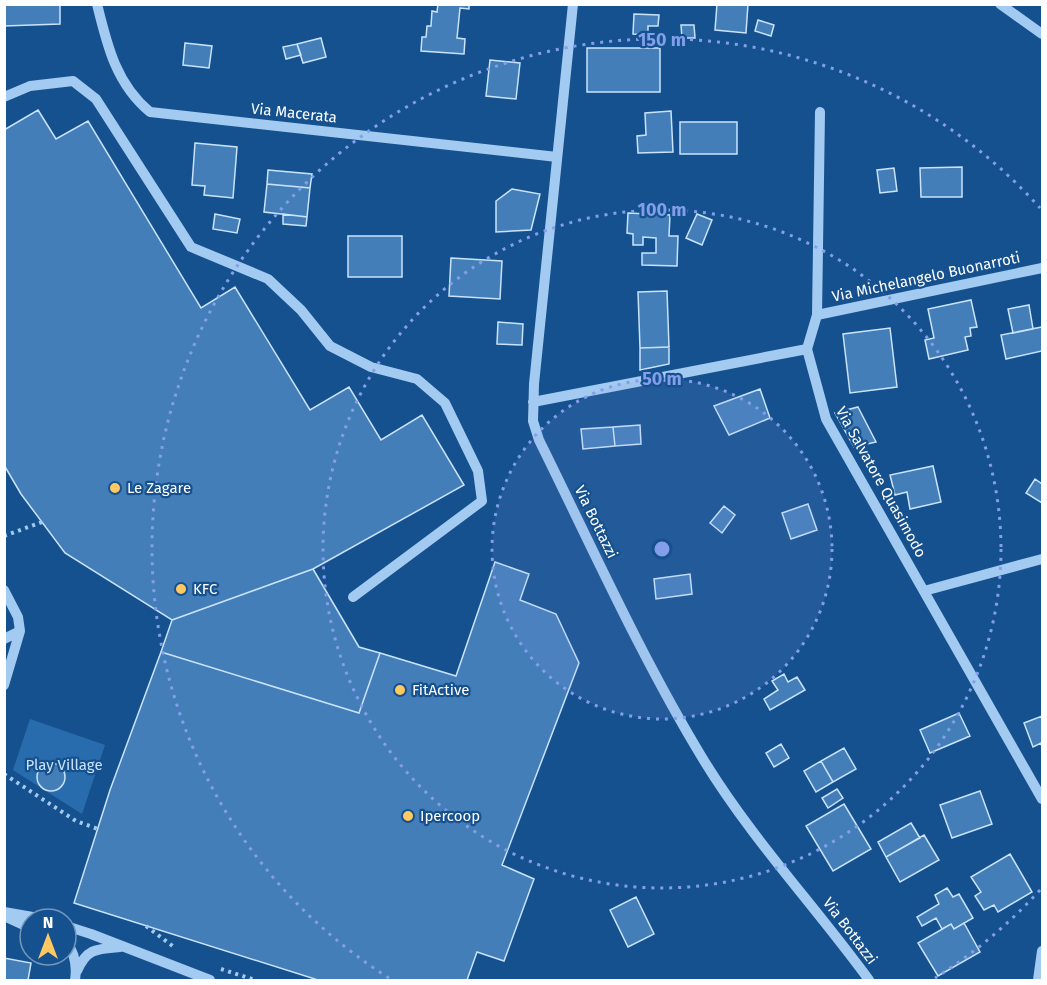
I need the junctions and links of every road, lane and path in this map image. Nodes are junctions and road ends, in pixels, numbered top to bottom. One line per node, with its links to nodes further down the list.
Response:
1 (97, 4): 7 (street, Via Macerata)
2 (573, 4): 7 (street, Via Bottazzi)
3 (1000, 4): 4 (street)
4 (1042, 34)
5 (4, 97): 17 (street)
6 (820, 112): 9 (street)
7 (557, 157): 11 (street, Via Bottazzi)
8 (1042, 268): 9 (street, Via Michelangelo Buonarroti)
9 (817, 315): 10 (street)
10 (807, 349): 11 (street); 16 (street, Via Salvatore Quasimodo)
11 (533, 402): 31 (street, Via Bottazzi)
12 (42, 522): 13 (path)
13 (4, 536)
14 (1042, 559): 16 (street)
15 (4, 590): 18 (street)
16 (924, 591): 22 (street, Via Salvatore Quasimodo)
17 (353, 597)
18 (20, 631): 19 (street); 20 (street)
19 (4, 639)
20 (4, 685)
21 (4, 774): 23 (path)
22 (1042, 799)
23 (98, 829)
24 (4, 914): 25 (street)
25 (18, 922)
26 (78, 929): 27 (street)
27 (120, 947): 29 (street); 30 (street)
28 (1042, 951): 32 (street)
29 (76, 976)
30 (210, 981)
31 (868, 981)
32 (1038, 981)

